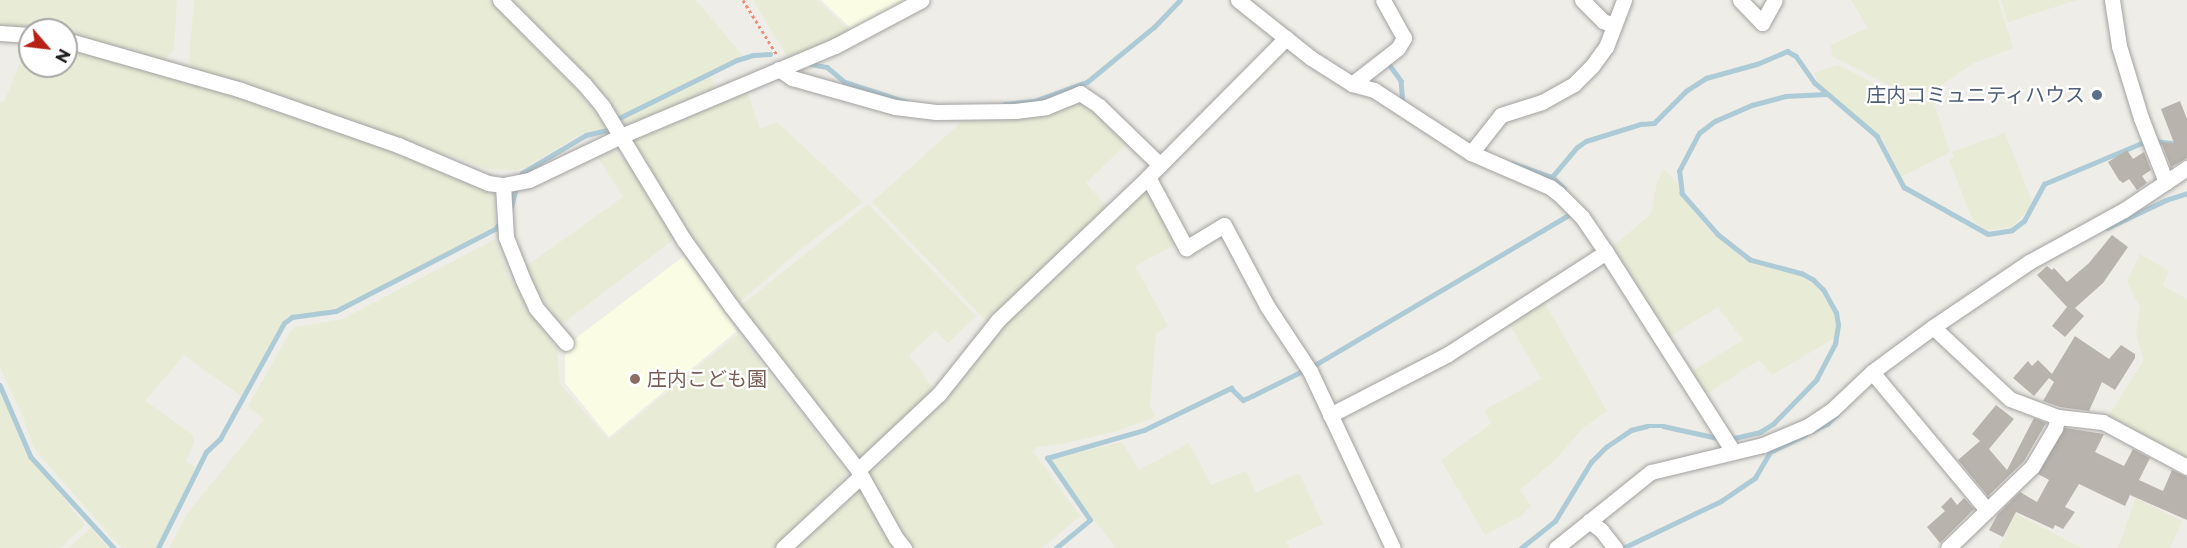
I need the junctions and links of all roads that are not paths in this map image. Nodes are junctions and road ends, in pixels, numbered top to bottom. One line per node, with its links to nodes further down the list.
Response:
1 (500, 0): 17 (street)
2 (922, 0): 15 (street)
3 (1238, 0): 13 (street)
4 (1383, 0): 16 (street)
5 (1582, 0): 10 (street)
6 (1624, 0): 10 (street)
7 (1740, 0): 8 (street)
8 (1775, 0)
9 (2112, 0): 22 (street)
10 (1613, 26): 18 (street)
11 (0, 33): 12 (street)
12 (18, 34)
13 (1286, 39): 16 (street); 19 (street)
14 (78, 43): 23 (street)
15 (781, 68): 17 (street); 19 (street)
16 (1352, 84): 18 (street)
17 (615, 126): 23 (street); 32 (street)
18 (1474, 150): 24 (street)
19 (1160, 165): 21 (street)
20 (2187, 168): 22 (street)
21 (1148, 177): 28 (street); 32 (street)
22 (2166, 182): 25 (street)
23 (513, 184): 26 (street)
24 (1606, 252): 28 (street); 30 (street)
25 (1936, 330): 27 (street); 29 (street)
26 (566, 343)
27 (1875, 375): 30 (street); 33 (street)
28 (1330, 415): 37 (street)
29 (2058, 417): 31 (street); 33 (street)
30 (1728, 443): 34 (street)
31 (2187, 467)
32 (857, 476): 35 (street); 36 (street)
33 (1987, 510): 40 (street)
34 (1589, 521): 38 (street); 39 (street)
35 (783, 548)
36 (904, 548)
37 (1393, 548)
38 (1556, 548)
39 (1615, 548)
40 (1948, 548)

